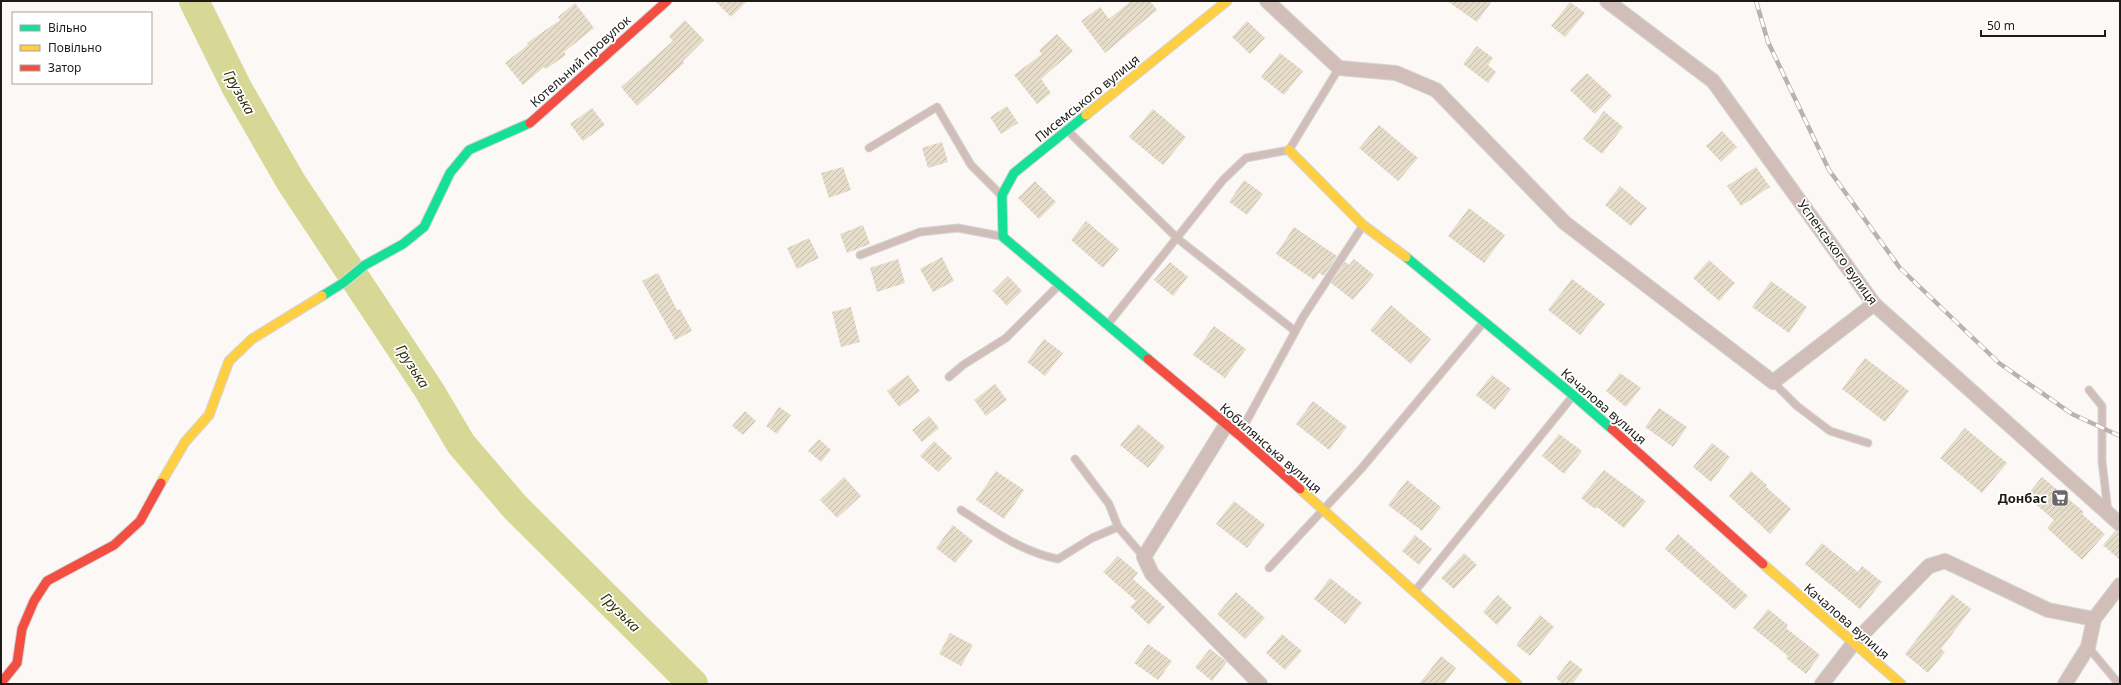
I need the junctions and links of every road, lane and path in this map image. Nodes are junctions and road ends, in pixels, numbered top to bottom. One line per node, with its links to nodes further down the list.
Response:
1 (667, 1): 39 (street, Котельний провулок)
2 (1227, 1): 6 (street, Писемського вулиця)
3 (1267, 1): 5 (street)
4 (1607, 1): 15 (street, Успенського вулиця)
5 (1339, 68): 8 (lane); 20 (street)
6 (1067, 131): 9 (street, Писемського вулиця); 12 (lane)
7 (869, 148): 9 (lane)
8 (1289, 150): 10 (street, Качалова вулиця); 12 (lane)
9 (1002, 195): 11 (street)
10 (1363, 225): 16 (street, Качалова вулиця); 18 (lane)
11 (1003, 237): 13 (lane); 14 (street, Кобилянська вулиця)
12 (1178, 239): 17 (lane); 18 (lane)
13 (860, 255)
14 (1060, 284): 17 (street, Кобилянська вулиця); 19 (lane)
15 (1874, 304): 20 (street); 29 (street, Успенського вулиця)
16 (1484, 321): 22 (street, Качалова вулиця); 28 (lane)
17 (1108, 324): 23 (street, Кобилянська вулиця)
18 (1295, 331): 24 (lane)
19 (949, 377)
20 (1773, 382): 25 (lane)
21 (2090, 390): 29 (lane)
22 (1573, 395): 35 (lane); 37 (street, Качалова вулиця)
23 (1226, 425): 24 (street, Кобилянська вулиця); 32 (street)
24 (1239, 435): 28 (street, Кобилянська вулиця)
25 (1868, 444)
26 (1075, 459): 31 (lane)
27 (961, 510): 31 (lane)
28 (1323, 511): 33 (lane); 35 (street, Кобилянська вулиця)
29 (2109, 514): 30 (street, Успенського вулиця)
30 (2120, 524)
31 (1118, 526): 32 (lane)
32 (1144, 557): 40 (street)
33 (1269, 568)
34 (2120, 585): 36 (street)
35 (1414, 591): 41 (street, Кобилянська вулиця)
36 (2094, 619): 37 (street); 38 (street)
37 (1853, 644): 42 (street); 43 (street, Качалова вулиця)
38 (2088, 648): 44 (street); 45 (lane)
39 (1, 683)
40 (1260, 684)
41 (1517, 684)
42 (1822, 684)
43 (1901, 684)
44 (2065, 684)
45 (2119, 684)

